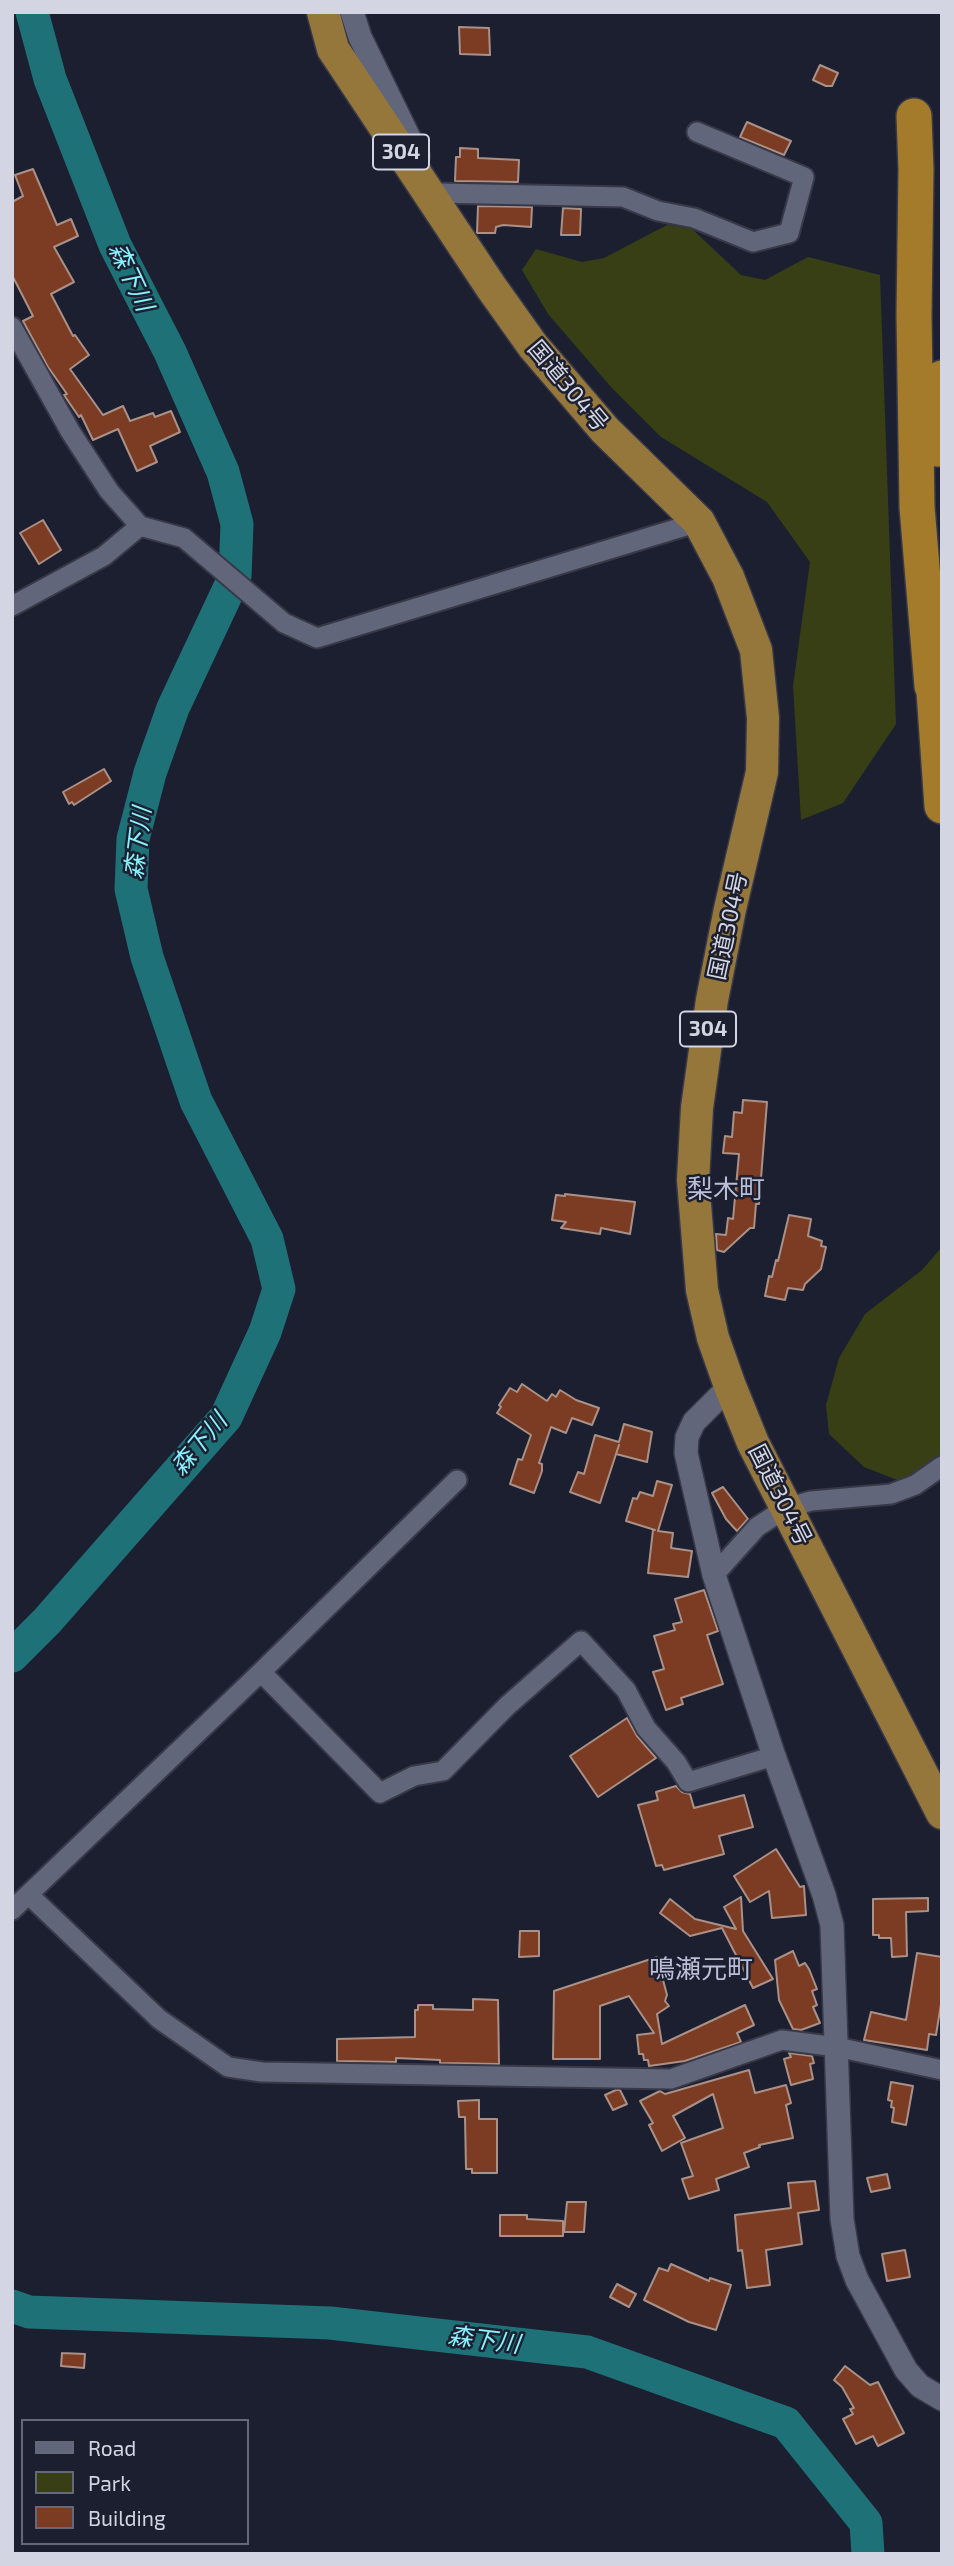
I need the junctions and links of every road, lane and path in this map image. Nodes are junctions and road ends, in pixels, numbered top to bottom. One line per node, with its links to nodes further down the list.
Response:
1 (323, 12): 6 (highway, 304)
2 (352, 12): 5 (street)
3 (914, 116): 12 (highway)
4 (697, 132): 5 (street)
5 (438, 193): 6 (street)
6 (491, 287): 9 (highway, 国道304号 / 304)
7 (12, 327): 10 (street)
8 (942, 378): 12 (highway)
9 (699, 522): 10 (street); 14 (highway, 国道304号 / 304)
10 (140, 526): 11 (street)
11 (12, 606)
12 (932, 686): 13 (highway)
13 (942, 806)
14 (730, 1386): 17 (highway, 国道304号 / 304); 18 (street)
15 (942, 1465): 17 (street)
16 (457, 1480): 19 (street)
17 (786, 1508): 18 (street); 21 (highway, 国道304号 / 304)
18 (714, 1575): 20 (street)
19 (261, 1672): 20 (street); 22 (street)
20 (774, 1756): 24 (street)
21 (942, 1813)
22 (30, 1895): 23 (street); 24 (street)
23 (12, 1910)
24 (837, 2047): 25 (street); 26 (street)
25 (942, 2070)
26 (942, 2399)

